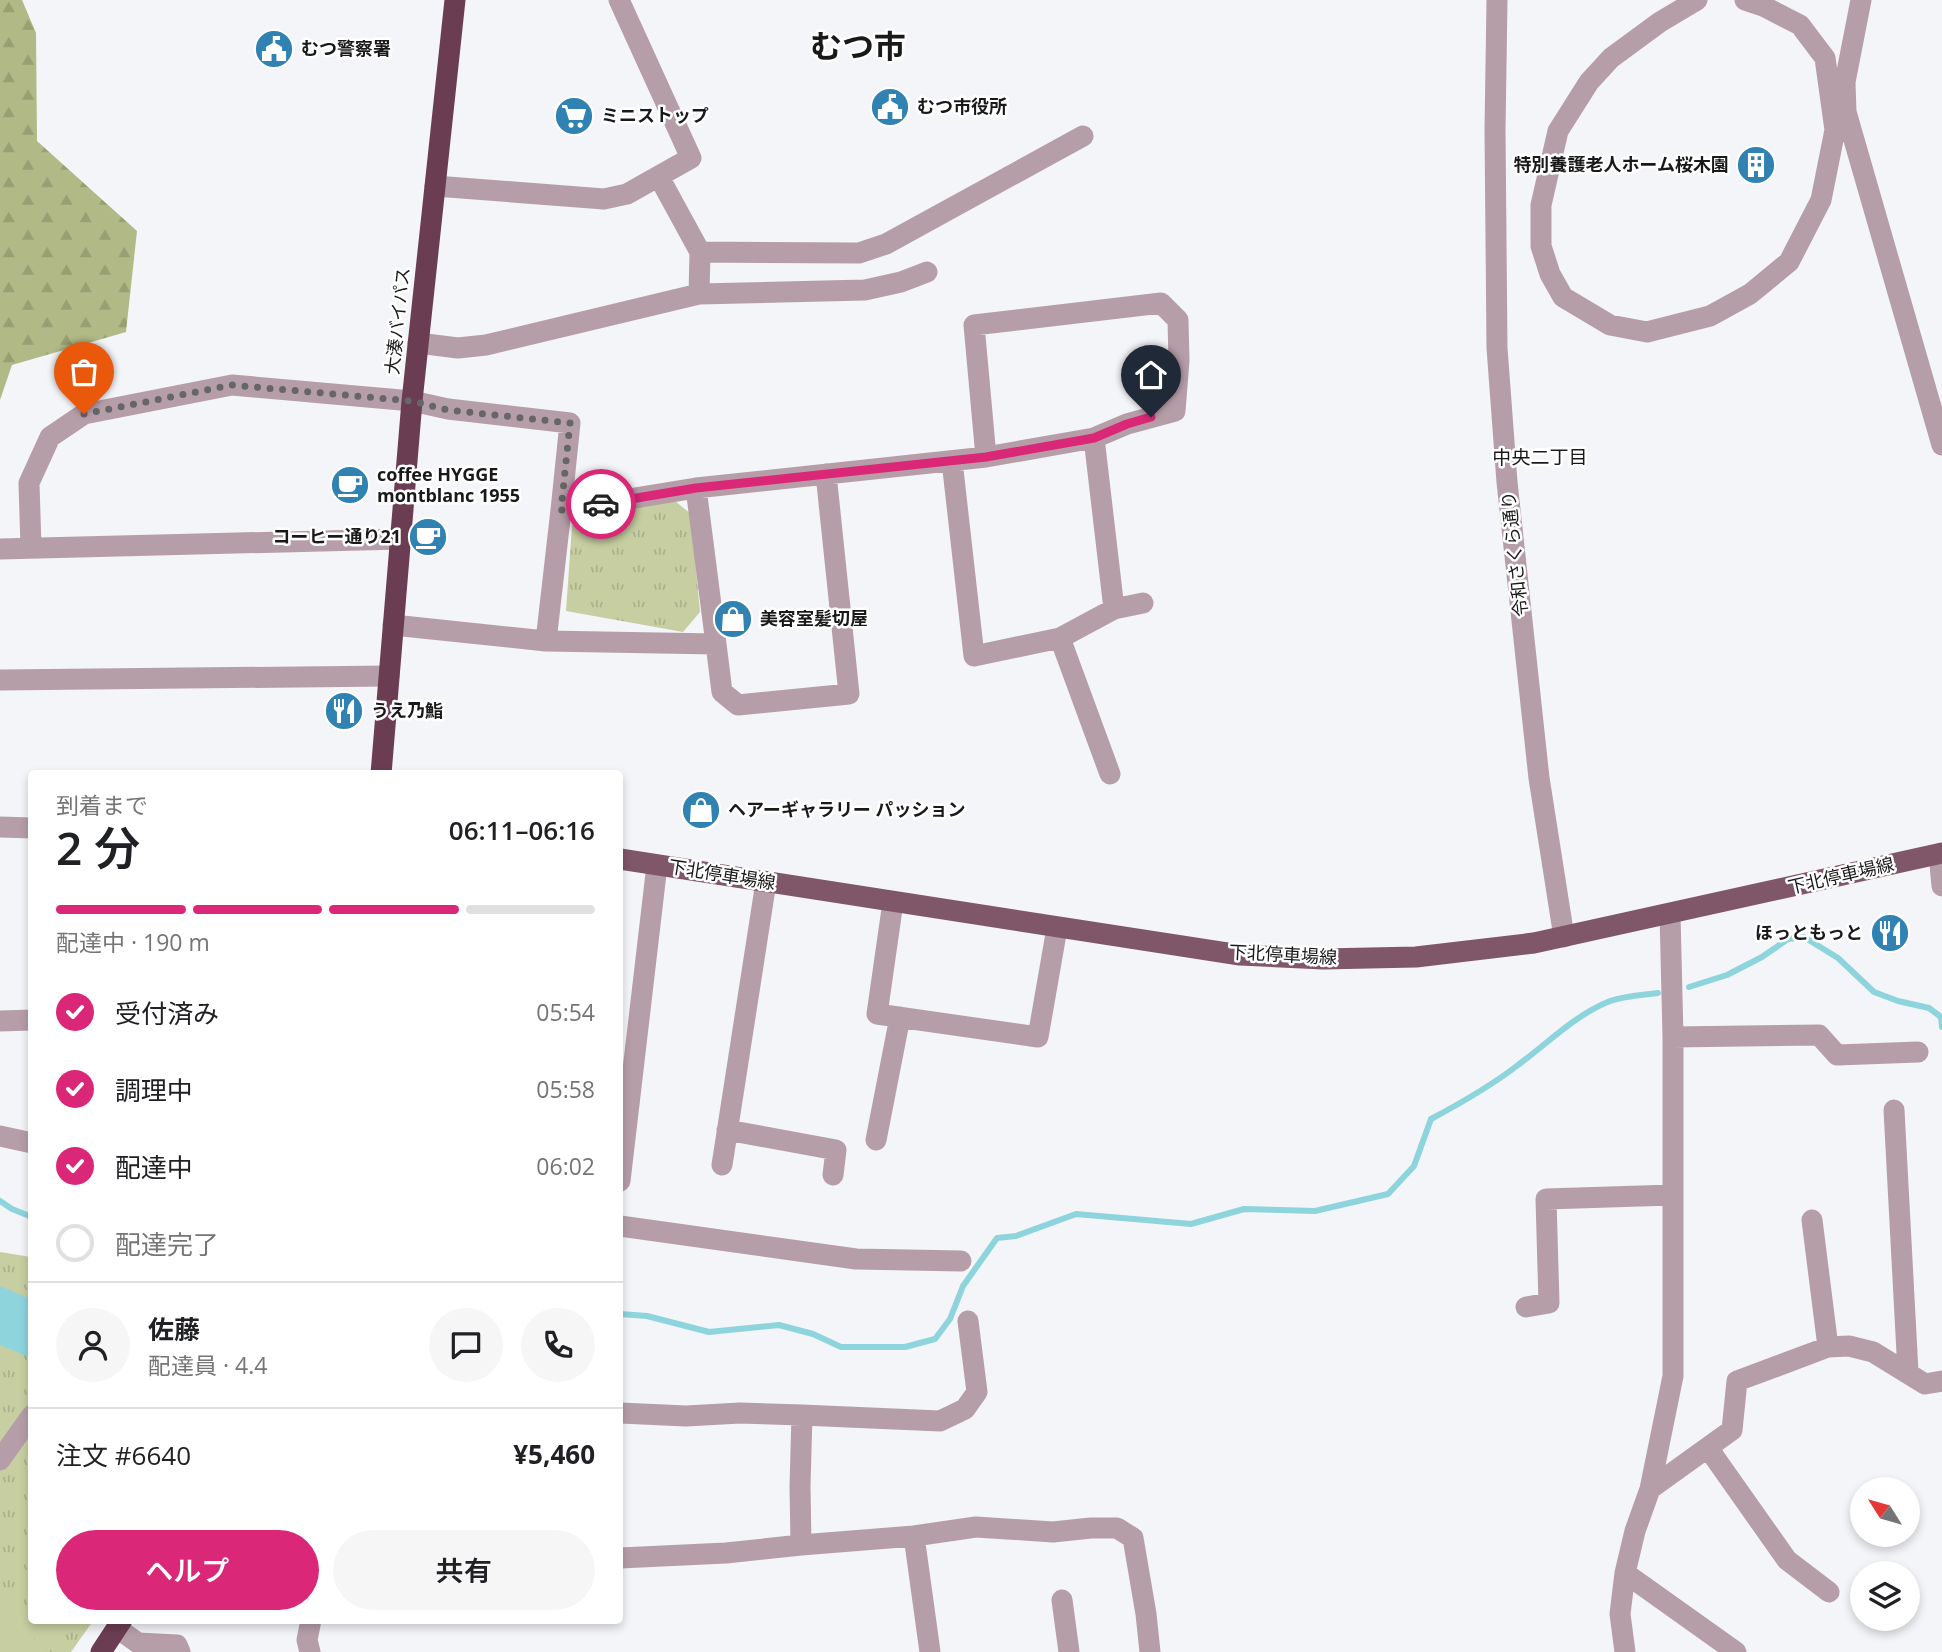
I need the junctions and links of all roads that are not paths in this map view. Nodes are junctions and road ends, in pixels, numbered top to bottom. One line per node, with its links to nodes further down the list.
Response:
1 (455, 0): 10 (highway, 大湊バイパス)
2 (619, 0): 9 (street)
3 (1497, 0): 46 (street, 令和さくら通り)
4 (1698, 0): 7 (street)
5 (1745, 0): 7 (street)
6 (1861, 0): 7 (street)
7 (1839, 113): 17 (street)
8 (1083, 136): 11 (street)
9 (659, 177): 10 (street); 11 (street)
10 (435, 186): 14 (highway, 大湊バイパス)
11 (700, 252): 13 (street)
12 (927, 272): 13 (street)
13 (699, 293): 14 (street)
14 (418, 343): 15 (highway, 大湊バイパス)
15 (412, 401): 22 (street); 23 (highway, 大湊バイパス); 24 (street)
16 (1094, 438): 18 (street); 18 (street); 27 (street)
17 (1942, 445)
18 (986, 457): 19 (street)
19 (952, 461): 20 (street); 29 (street)
20 (827, 474): 21 (street); 31 (street)
21 (696, 488): 22 (street); 31 (street)
22 (561, 510): 30 (street)
23 (401, 539): 24 (street); 28 (highway, 大湊バイパス)
24 (31, 547): 25 (street)
25 (0, 549)
26 (1143, 603): 27 (street)
27 (1114, 609): 29 (street)
28 (393, 625): 30 (street); 32 (highway, 大湊バイパス)
29 (1060, 638): 35 (street)
30 (546, 641): 31 (street)
31 (716, 645)
32 (389, 676): 33 (street); 34 (highway, 大湊バイパス)
33 (0, 680)
34 (381, 770)
35 (1110, 774)
36 (0, 827): 37 (street)
37 (28, 828)
38 (1941, 853): 42 (street); 44 (main road, 下北停車場線)
39 (623, 859): 40 (main road, 下北停車場線)
40 (657, 865): 41 (main road, 下北停車場線); 57 (street)
41 (766, 882): 43 (main road, 下北停車場線); 53 (street)
42 (1942, 886)
43 (893, 902): 45 (main road, 下北停車場線); 47 (street)
44 (1670, 914): 46 (main road, 下北停車場線); 50 (street)
45 (1057, 928): 46 (main road, 下北停車場線); 47 (street)
46 (1564, 937)
47 (900, 1017): 55 (street)
48 (28, 1020): 49 (street)
49 (0, 1021)
50 (1673, 1037): 51 (street); 60 (street)
51 (1918, 1052)
52 (1895, 1110): 67 (street)
53 (727, 1130): 58 (street); 59 (street)
54 (0, 1136): 56 (street)
55 (876, 1140)
56 (28, 1142)
57 (623, 1155)
58 (722, 1165)
59 (833, 1175)
60 (1672, 1195): 64 (street); 74 (street)
61 (1812, 1220): 66 (street)
62 (623, 1226): 63 (street)
63 (961, 1261)
64 (1527, 1307)
65 (968, 1321): 70 (street)
66 (1828, 1347): 67 (street); 72 (street)
67 (1908, 1372): 68 (street)
68 (1942, 1381)
69 (623, 1413): 70 (street)
70 (802, 1415): 76 (street)
71 (28, 1421): 73 (street)
72 (1708, 1448): 74 (street); 79 (street)
73 (0, 1460)
74 (1650, 1489): 78 (street)
75 (914, 1535): 76 (street); 86 (street); 88 (street)
76 (801, 1545): 77 (street)
77 (623, 1558)
78 (1625, 1573): 89 (street); 90 (street)
79 (1829, 1592)
80 (1062, 1600): 87 (street)
81 (120, 1624): 83 (highway); 84 (street)
82 (311, 1624): 85 (street)
83 (101, 1652)
84 (180, 1652)
85 (310, 1652)
86 (930, 1652)
87 (1069, 1652)
88 (1150, 1652)
89 (1625, 1652)
90 (1736, 1652)

